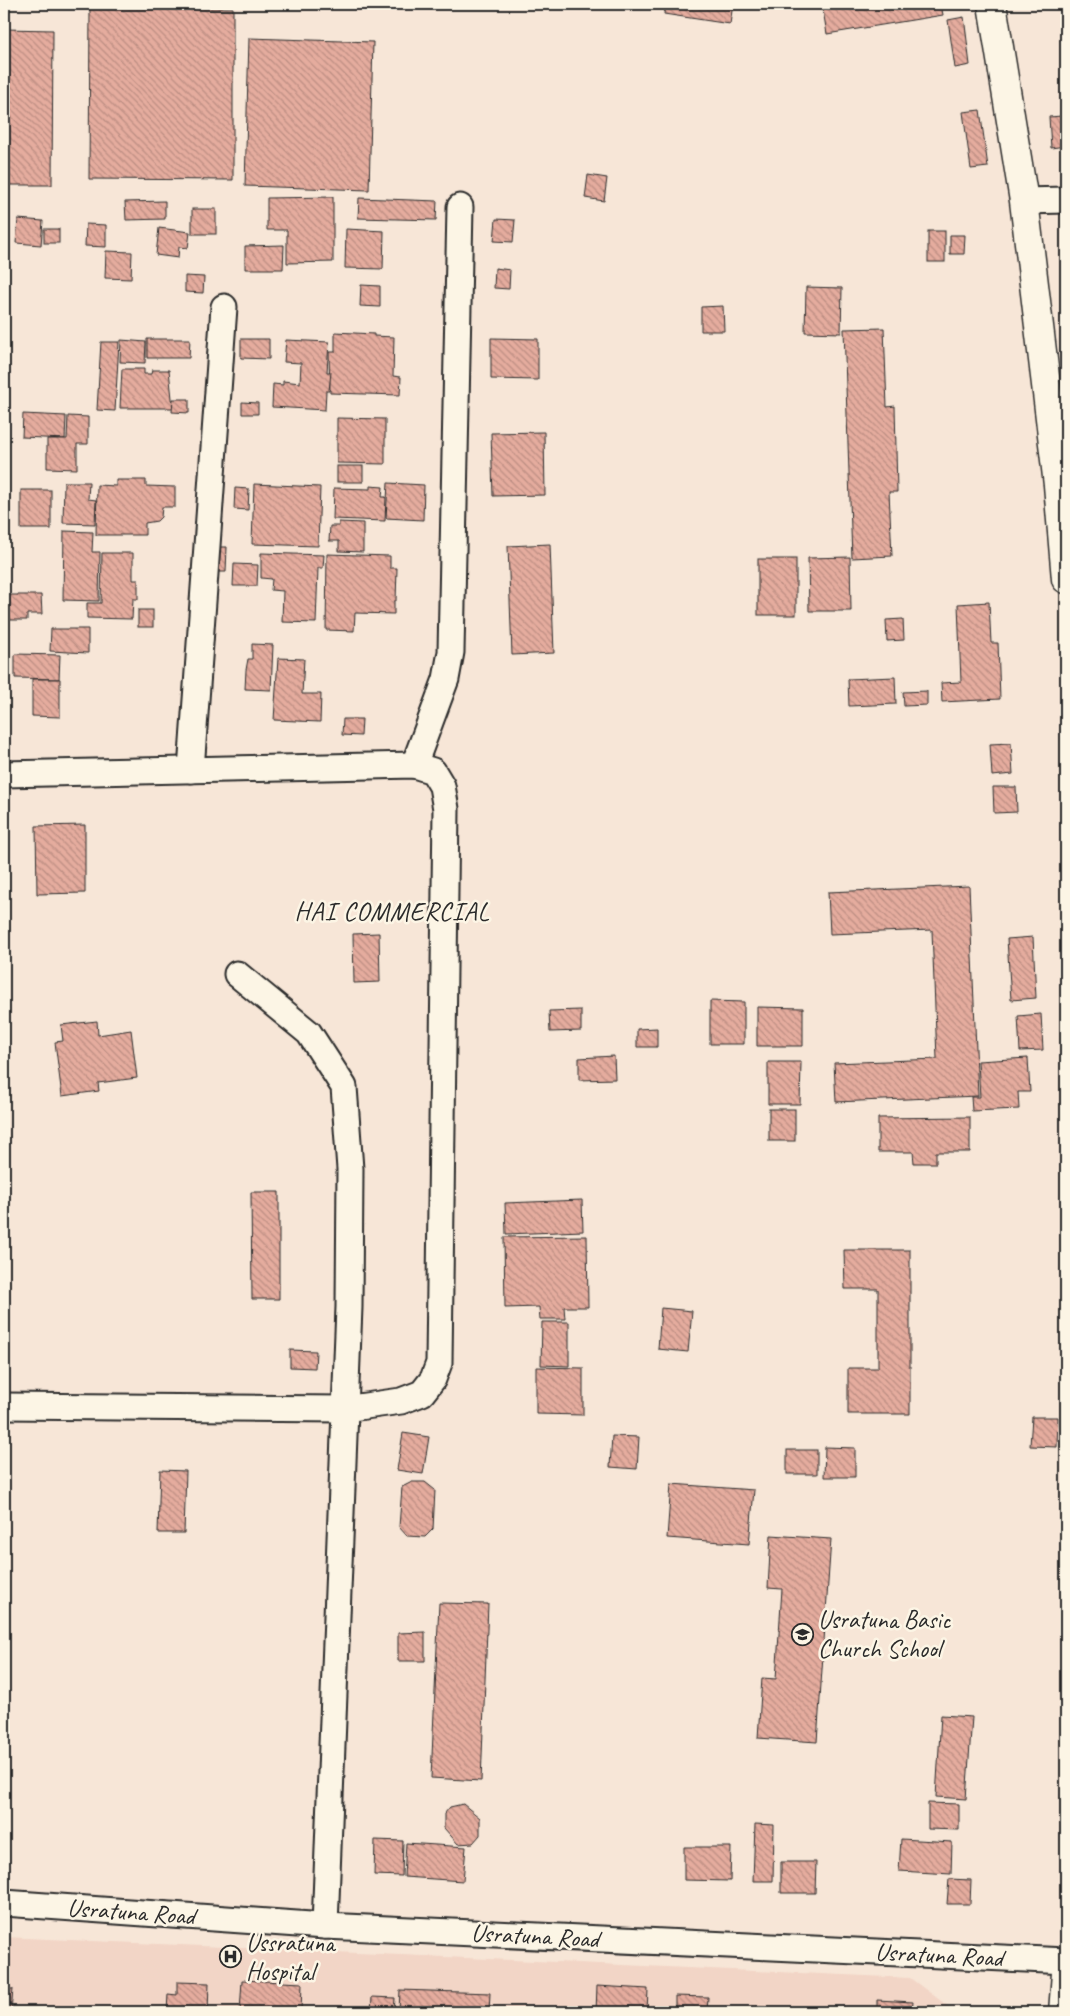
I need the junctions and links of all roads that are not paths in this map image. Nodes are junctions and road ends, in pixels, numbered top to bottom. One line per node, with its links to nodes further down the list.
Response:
1 (992, 4): 3 (street)
2 (1066, 200): 3 (street)
3 (1024, 201): 6 (street)
4 (460, 207): 8 (street)
5 (224, 307): 9 (street)
6 (1062, 484): 7 (street)
7 (1066, 580)
8 (414, 766): 9 (street); 13 (street)
9 (190, 770): 10 (street)
10 (4, 774)
11 (237, 974): 13 (street)
12 (4, 1406): 13 (street)
13 (344, 1409): 15 (street)
14 (4, 1903): 15 (street, Usratuna Road)
15 (325, 1926): 16 (street, Usratuna Road)
16 (1066, 1961)
17 (1066, 1973): 18 (street)
18 (1063, 2012)

